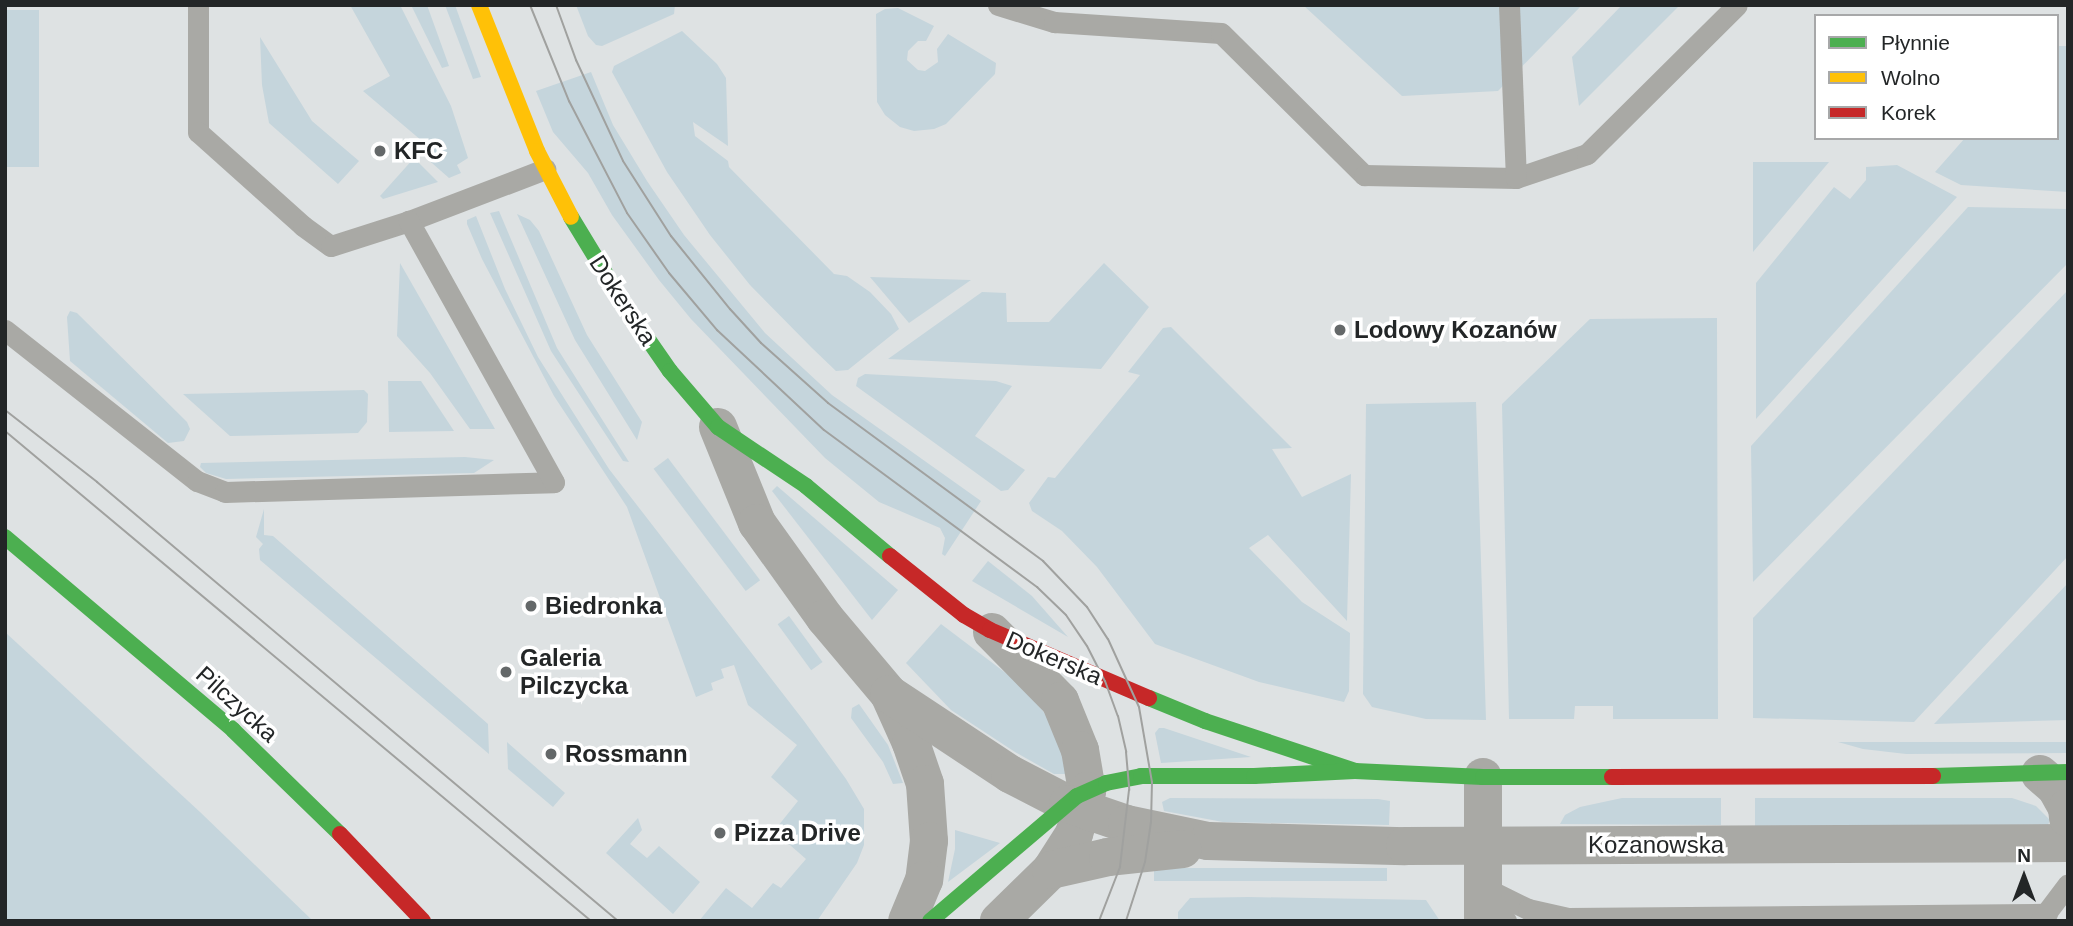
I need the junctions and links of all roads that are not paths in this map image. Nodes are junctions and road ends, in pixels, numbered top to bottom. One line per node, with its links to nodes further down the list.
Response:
1 (198, 5): 8 (lane)
2 (479, 5): 6 (street)
3 (998, 5): 7 (lane)
4 (1509, 5): 7 (lane)
5 (1737, 5): 7 (lane)
6 (545, 169): 8 (lane); 10 (street, Dokerska)
7 (1516, 178)
8 (409, 221): 9 (lane)
9 (5, 330)
10 (718, 427): 12 (street, Dokerska); 13 (street, Dokerska)
11 (5, 537): 26 (street, Pilczycka)
12 (990, 630): 14 (street, Dokerska); 17 (street, Dokerska)
13 (889, 694): 17 (street, Dokerska); 27 (street, Dokerska)
14 (1355, 771): 16 (street); 17 (street)
15 (2054, 773): 16 (street); 18 (street)
16 (1483, 777): 21 (street)
17 (1070, 799): 20 (street, Kozanowska); 22 (street); 28 (street)
18 (2068, 818)
19 (2068, 843): 21 (street, Kozanowska)
20 (1245, 844): 21 (street, Kozanowska); 22 (street, Kozanowska)
21 (1483, 845): 24 (street)
22 (1051, 870): 29 (street)
23 (2068, 884): 25 (lane)
24 (1483, 904): 25 (lane); 30 (lane)
25 (2043, 917)
26 (423, 921)
27 (907, 921)
28 (930, 921)
29 (999, 921)
30 (1506, 921)

